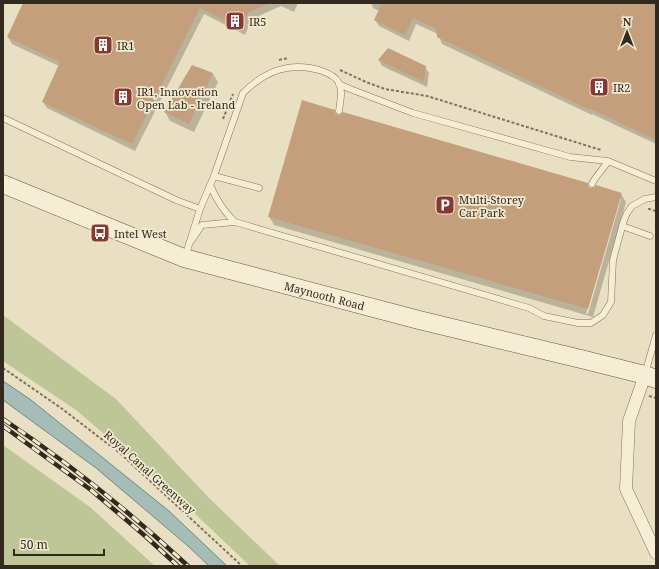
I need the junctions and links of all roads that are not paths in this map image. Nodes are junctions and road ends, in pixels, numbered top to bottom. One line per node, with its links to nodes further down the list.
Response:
1 (339, 84): 2 (lane); 4 (lane); 5 (lane)
2 (339, 111)
3 (3, 118): 12 (lane)
4 (608, 162): 6 (lane); 8 (lane)
5 (214, 176): 9 (lane); 10 (lane)
6 (656, 180)
7 (3, 184): 19 (main road, Maynooth Road)
8 (592, 184)
9 (210, 185): 12 (lane); 13 (lane)
10 (259, 188)
11 (656, 197): 14 (lane)
12 (200, 209): 16 (lane)
13 (235, 222): 14 (lane); 16 (lane)
14 (622, 226): 15 (lane)
15 (650, 236)
16 (189, 244): 17 (lane)
17 (187, 251)
18 (656, 335): 19 (lane)
19 (651, 377): 20 (street)
20 (656, 553)

